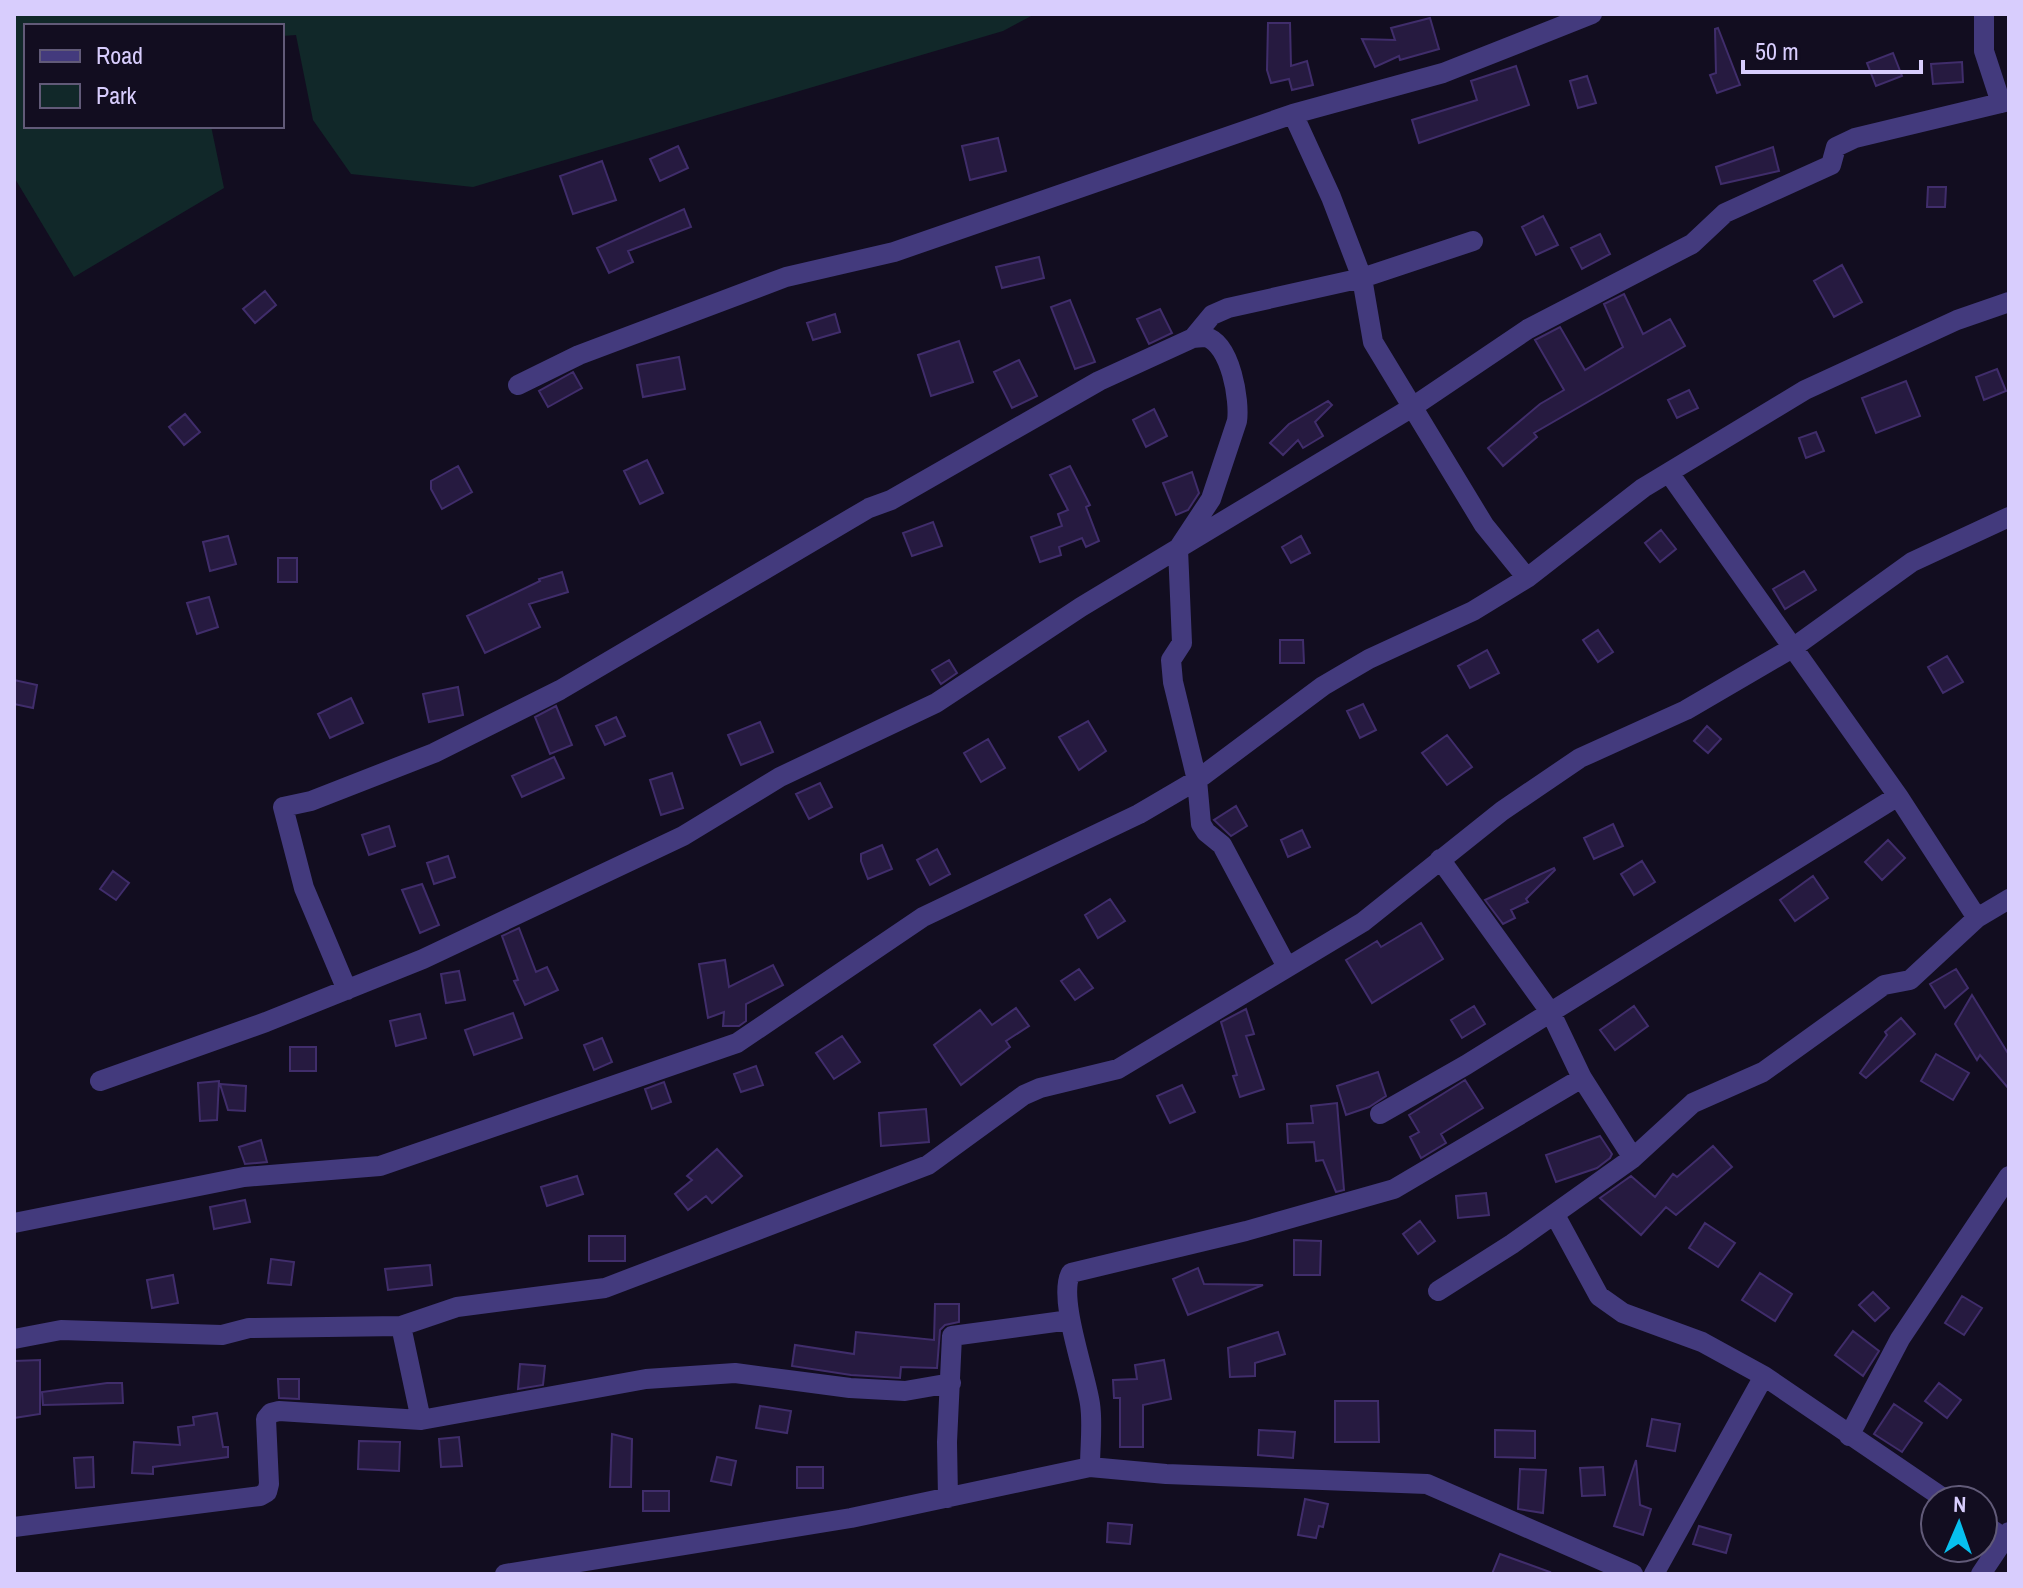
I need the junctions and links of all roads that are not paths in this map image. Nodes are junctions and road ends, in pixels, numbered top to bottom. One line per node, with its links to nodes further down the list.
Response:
1 (1592, 14): 4 (street)
2 (1984, 14): 3 (street)
3 (2005, 102): 10 (street)
4 (1293, 114): 6 (street); 9 (street)
5 (1473, 241): 6 (street)
6 (1362, 278): 8 (street); 10 (street)
7 (2009, 302): 11 (street)
8 (1193, 338): 13 (street); 22 (street)
9 (518, 385)
10 (1411, 408): 13 (street); 14 (street)
11 (1669, 473): 14 (street); 15 (street)
12 (2009, 517): 15 (street)
13 (1178, 549): 16 (street); 22 (street)
14 (1527, 578): 16 (street)
15 (1794, 647): 17 (street); 18 (street)
16 (1197, 780): 21 (street); 30 (street)
17 (1898, 796): 20 (street); 23 (street)
18 (1440, 859): 21 (street); 23 (street)
19 (2008, 903): 20 (street)
20 (1977, 918): 27 (street)
21 (1287, 967): 33 (street)
22 (347, 990): 25 (street)
23 (1551, 1013): 24 (street); 26 (street)
24 (1582, 1078): 27 (street); 32 (street)
25 (100, 1081)
26 (1380, 1114)
27 (1633, 1158): 29 (street)
28 (2009, 1176): 38 (street)
29 (1555, 1215): 31 (street); 35 (street)
30 (14, 1223)
31 (1438, 1291)
32 (1070, 1320): 36 (street); 39 (street)
33 (401, 1326): 34 (street); 37 (street)
34 (14, 1339)
35 (1764, 1376): 38 (street); 46 (street)
36 (951, 1383): 37 (street); 41 (street)
37 (421, 1420): 42 (street)
38 (1849, 1436): 40 (street)
39 (1090, 1467): 41 (street); 45 (street)
40 (1922, 1484)
41 (948, 1498): 44 (street)
42 (14, 1527)
43 (2007, 1536): 47 (street)
44 (505, 1574)
45 (1633, 1574)
46 (1654, 1574)
47 (1981, 1574)

